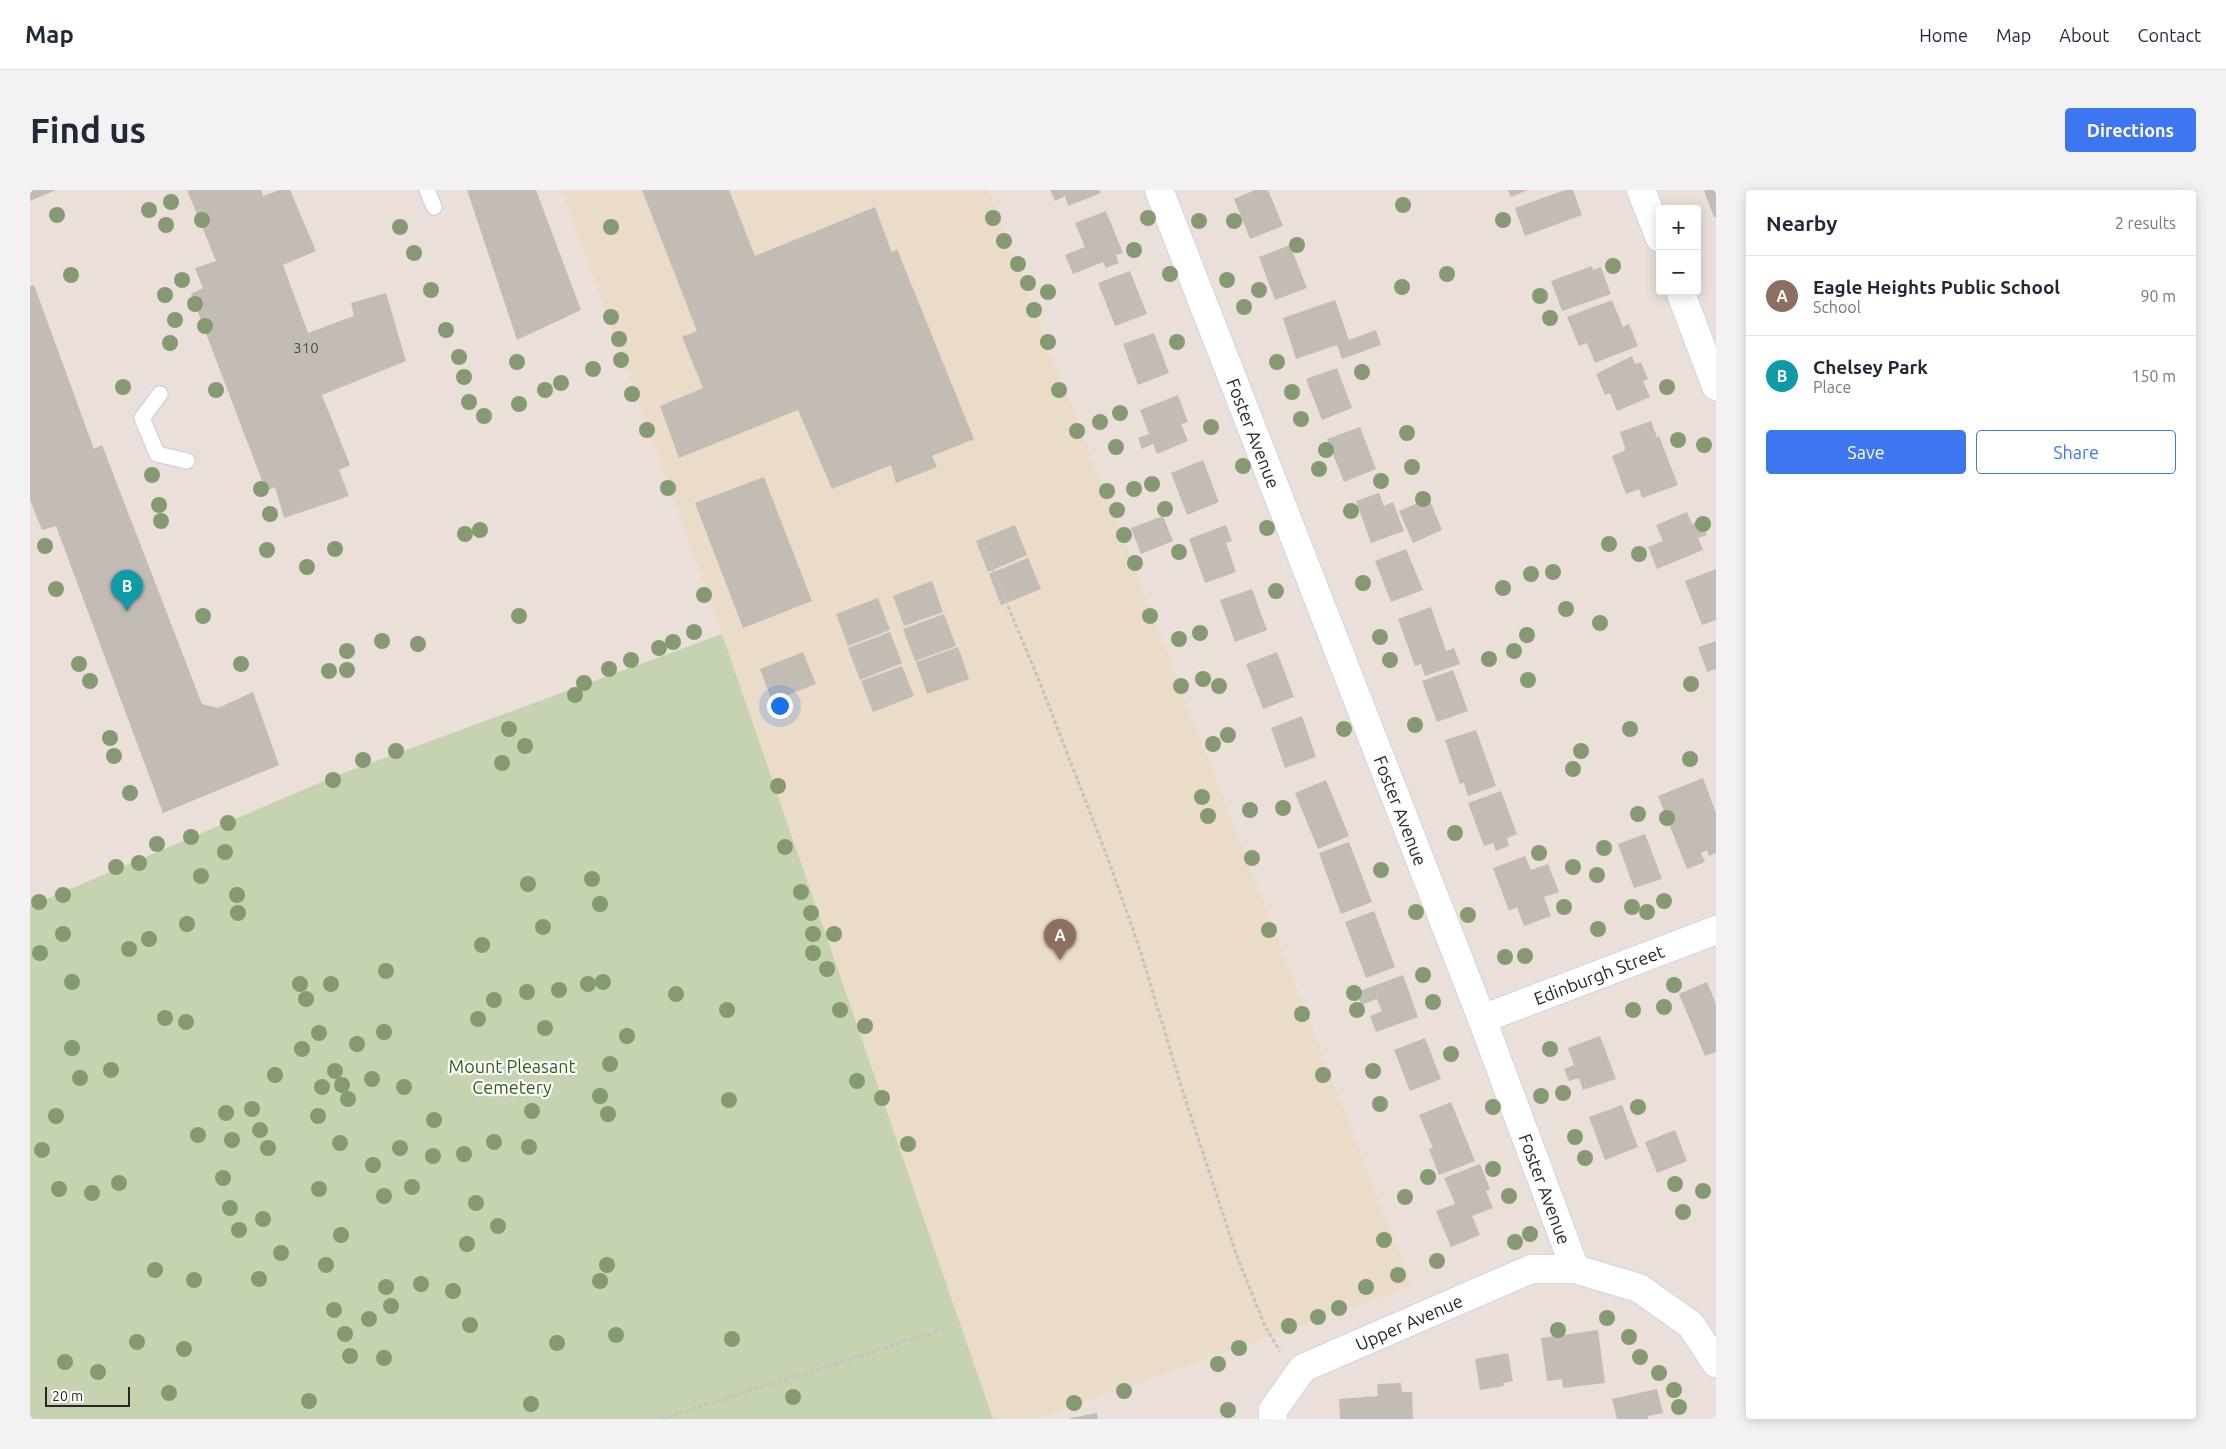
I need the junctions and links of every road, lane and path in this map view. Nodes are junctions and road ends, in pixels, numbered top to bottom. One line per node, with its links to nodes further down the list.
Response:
1 (427, 190): 4 (lane)
2 (1159, 190): 12 (street, Foster Avenue)
3 (1642, 190): 5 (street)
4 (434, 207)
5 (1656, 227)
6 (1682, 295): 7 (street)
7 (1716, 386)
8 (160, 394): 9 (lane)
9 (187, 461)
10 (983, 546): 16 (path)
11 (1716, 930): 12 (street, Edinburgh Street)
12 (1482, 1019): 13 (street, Foster Avenue)
13 (1575, 1269): 15 (street); 16 (street, Upper Avenue)
14 (945, 1329): 17 (path)
15 (1716, 1363)
16 (1293, 1381): 18 (street, Upper Avenue)
17 (661, 1419)
18 (1273, 1419)

